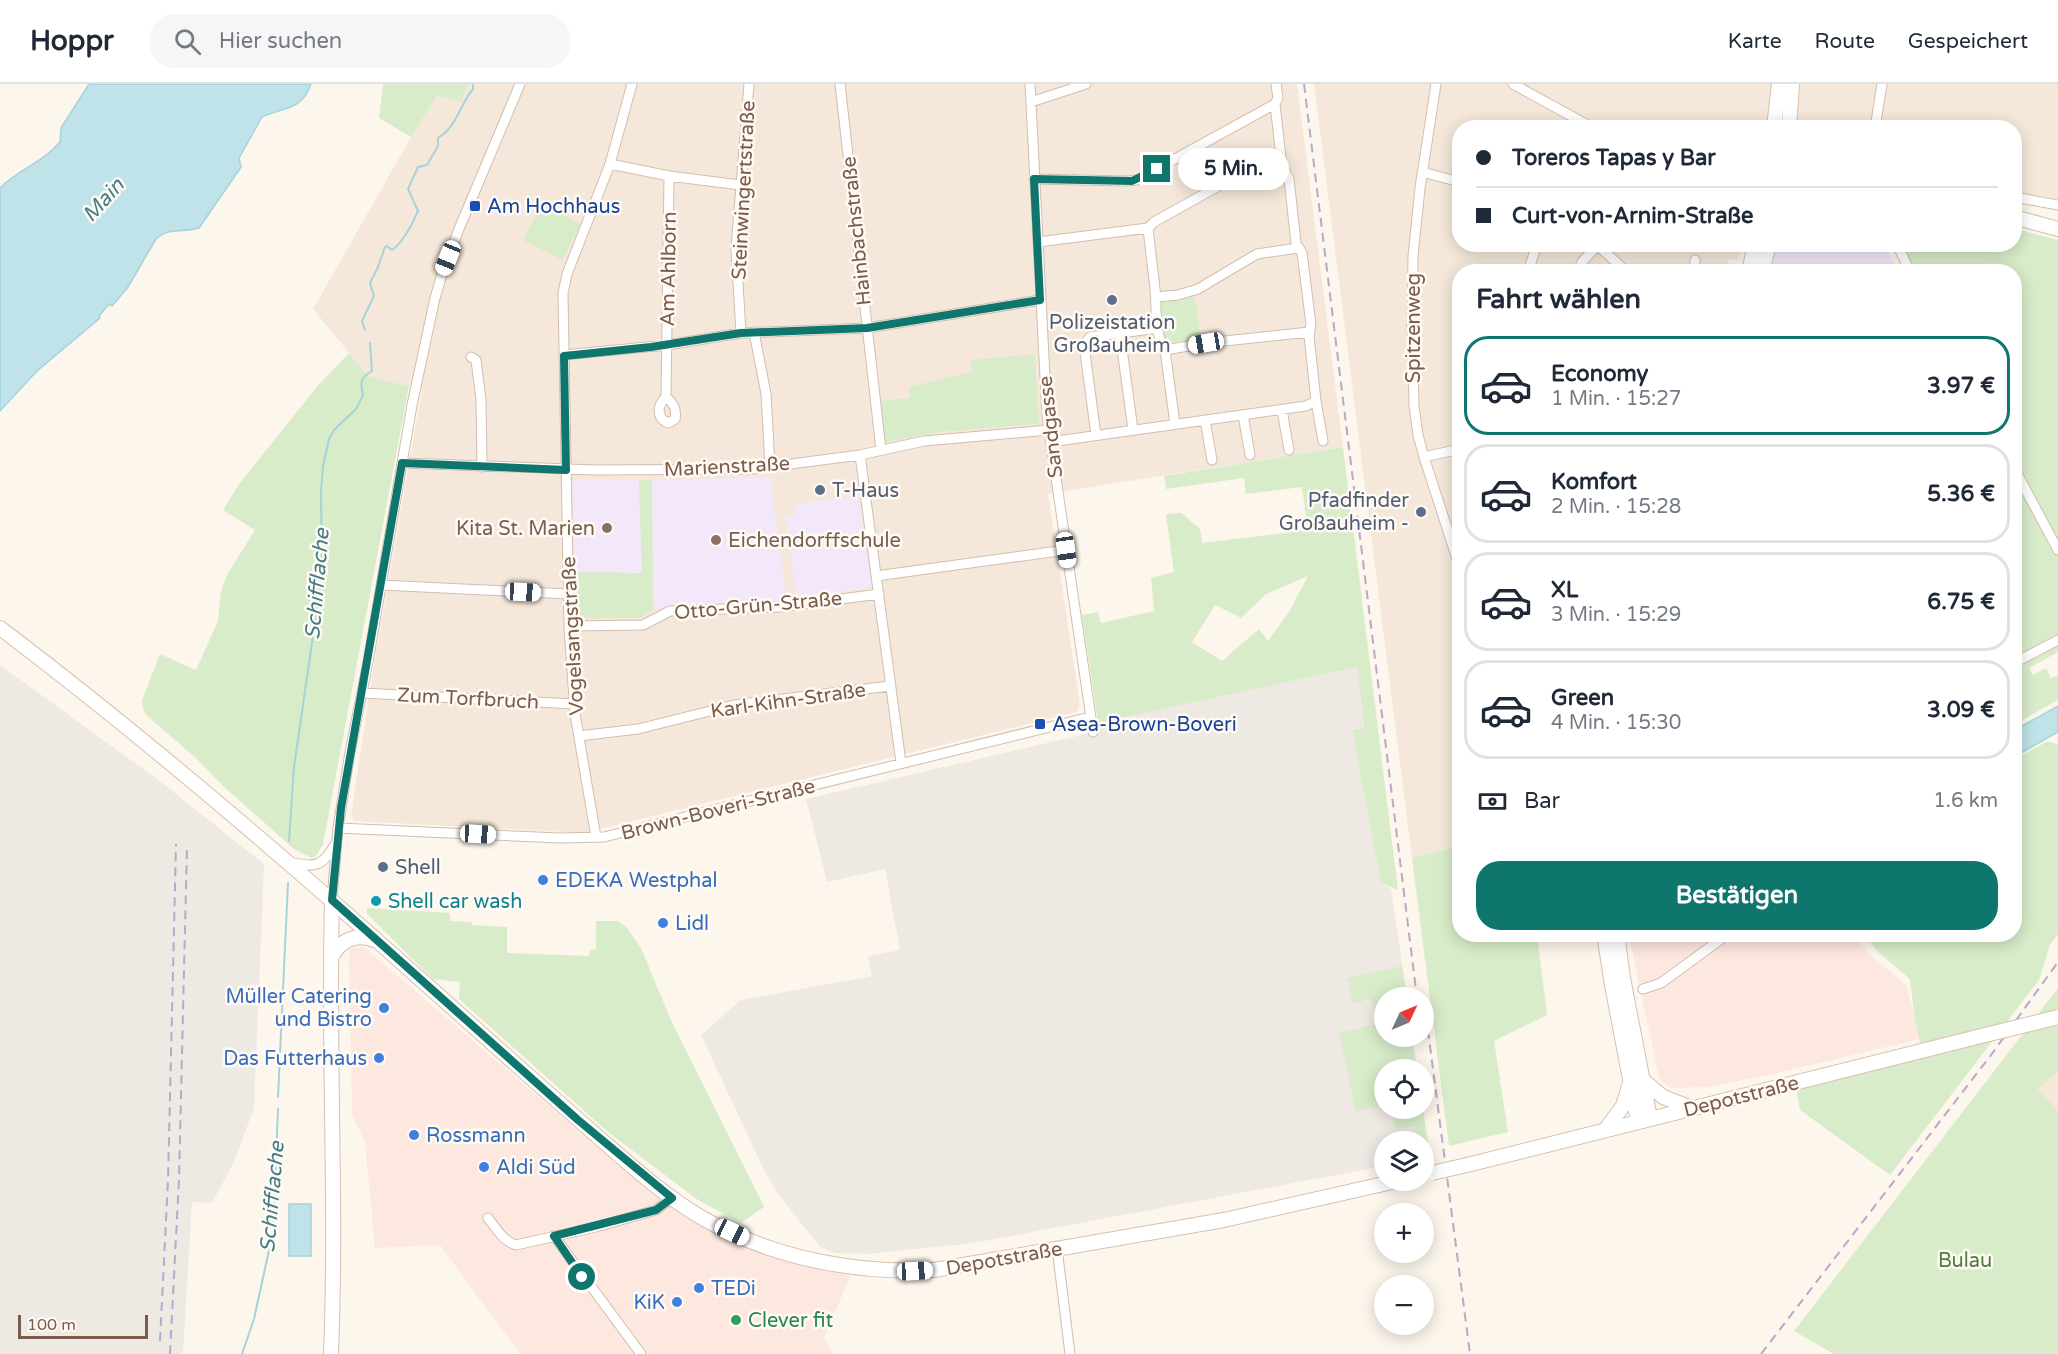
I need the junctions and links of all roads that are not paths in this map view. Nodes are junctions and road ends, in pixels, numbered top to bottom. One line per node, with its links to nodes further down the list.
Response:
1 (520, 84): 69 (street)
2 (632, 84): 19 (street, Vogelsangstraße)
3 (749, 84): 25 (street, Steinwingertstraße)
4 (840, 84): 41 (street, Hainbachstraße)
5 (1030, 84): 13 (street, Sandgasse)
6 (1086, 84): 13 (street)
7 (1276, 84): 14 (street)
8 (1436, 84): 21 (street, Spitzenweg)
9 (1513, 84): 15 (street)
10 (1779, 84): 16 (main road)
11 (1792, 84): 17 (main road)
12 (1882, 84): 18 (street)
13 (1031, 102): 23 (street, Sandgasse)
14 (1275, 104): 20 (street); 23 (street)
15 (1578, 120)
16 (1775, 120)
17 (1790, 120)
18 (1876, 120)
19 (610, 164): 22 (street); 49 (street, Vogelsangstraße)
20 (1284, 171): 29 (street); 32 (street)
21 (1422, 172): 24 (street); 67 (street, Spitzenweg)
22 (669, 176): 25 (street); 47 (street, Am Ahlborn)
23 (1034, 179): 31 (street, Sandgasse)
24 (1452, 180)
25 (740, 185): 45 (street, Steinwingertstraße)
26 (2022, 198): 27 (street)
27 (2058, 205)
28 (2022, 219): 30 (main road)
29 (1148, 228): 31 (street); 39 (street)
30 (2058, 229)
31 (1038, 242): 40 (street, Sandgasse)
32 (1298, 248): 39 (street); 44 (street)
33 (1591, 252): 36 (street)
34 (1605, 252): 37 (street)
35 (1695, 260): 38 (street)
36 (1581, 264)
37 (1618, 264)
38 (1695, 264)
39 (1156, 297): 42 (street)
40 (1040, 300): 41 (street); 57 (street, Sandgasse)
41 (867, 328): 43 (street); 62 (street, Hainbachstraße)
42 (1158, 328): 46 (street); 48 (street)
43 (754, 332): 45 (street); 70 (street)
44 (1309, 332): 48 (street); 52 (street)
45 (741, 333): 47 (street)
46 (1120, 334): 58 (street); 59 (street)
47 (667, 345): 49 (street); 51 (street, Am Ahlborn)
48 (1165, 350): 56 (street)
49 (564, 356): 72 (street, Vogelsangstraße)
50 (471, 357): 71 (street)
51 (666, 397)
52 (1316, 401): 53 (street); 60 (street)
53 (1282, 410): 54 (street); 63 (street)
54 (1243, 415): 55 (street); 66 (street)
55 (1205, 420): 56 (street); 68 (street)
56 (1175, 424): 58 (street)
57 (1049, 429): 61 (street, Sandgasse); 62 (street, Marienstraße)
58 (1133, 430): 59 (street)
59 (1096, 435): 61 (street)
60 (1323, 441)
61 (1050, 442): 75 (street, Sandgasse)
62 (881, 450): 65 (street, Marienstraße)
63 (1289, 450)
64 (1452, 451): 67 (street)
65 (860, 455): 70 (street, Marienstraße); 77 (street)
66 (1250, 455)
67 (1424, 457): 74 (street, Spitzenweg)
68 (1212, 460)
69 (402, 463): 71 (street, Marienstraße); 78 (street)
70 (770, 466): 72 (street, Marienstraße)
71 (482, 467): 72 (street, Marienstraße)
72 (566, 470): 79 (street, Vogelsangstraße)
73 (2022, 483): 76 (street)
74 (1452, 543)
75 (1066, 550): 77 (street); 88 (street, Sandgasse)
76 (2058, 550)
77 (876, 576): 80 (street)
78 (381, 585): 79 (street); 86 (street)
79 (568, 594): 81 (street, Vogelsangstraße)
80 (879, 594): 81 (street, Otto-Grün-Straße); 85 (street)
81 (568, 626): 87 (street, Vogelsangstraße)
82 (0, 627): 95 (main road, Depotstraße)
83 (2058, 640): 84 (street)
84 (2022, 659)
85 (890, 686): 90 (street, Karl-Kihn-Straße); 91 (street)
86 (363, 693): 87 (street, Zum Torfbruch); 92 (street)
87 (574, 704): 90 (street, Vogelsangstraße)
88 (1090, 717): 89 (street, Sandgasse); 91 (street, Brown-Boveri-Straße)
89 (1093, 732)
90 (579, 736): 93 (street, Vogelsangstraße)
91 (901, 763): 93 (street, Brown-Boveri-Straße)
92 (338, 828): 93 (street, Brown-Boveri-Straße); 94 (street)
93 (596, 837)
94 (337, 841): 95 (street); 96 (street)
95 (289, 862): 96 (main road, Depotstraße)
96 (332, 900): 100 (main road, Depotstraße); 101 (main road)
97 (1606, 942): 104 (main road)
98 (1618, 942): 104 (main road)
99 (1717, 942): 102 (street)
100 (380, 943): 101 (main road); 110 (main road, Depotstraße)
101 (330, 960): 114 (main road)
102 (1643, 989)
103 (2058, 1017): 105 (main road, Depotstraße, bridge)
104 (1636, 1080): 105 (main road); 106 (main road); 107 (main road)
105 (1692, 1108): 106 (main road, Depotstraße)
106 (1644, 1120): 107 (main road, Depotstraße)
107 (1606, 1129): 108 (main road, Depotstraße, bridge)
108 (1434, 1173)
109 (1374, 1186): 113 (main road, Depotstraße)
110 (672, 1198): 112 (street); 113 (main road, Depotstraße)
111 (488, 1218): 112 (street)
112 (554, 1236): 115 (street)
113 (1057, 1248): 116 (street)
114 (331, 1354)
115 (641, 1354)
116 (1070, 1354)

